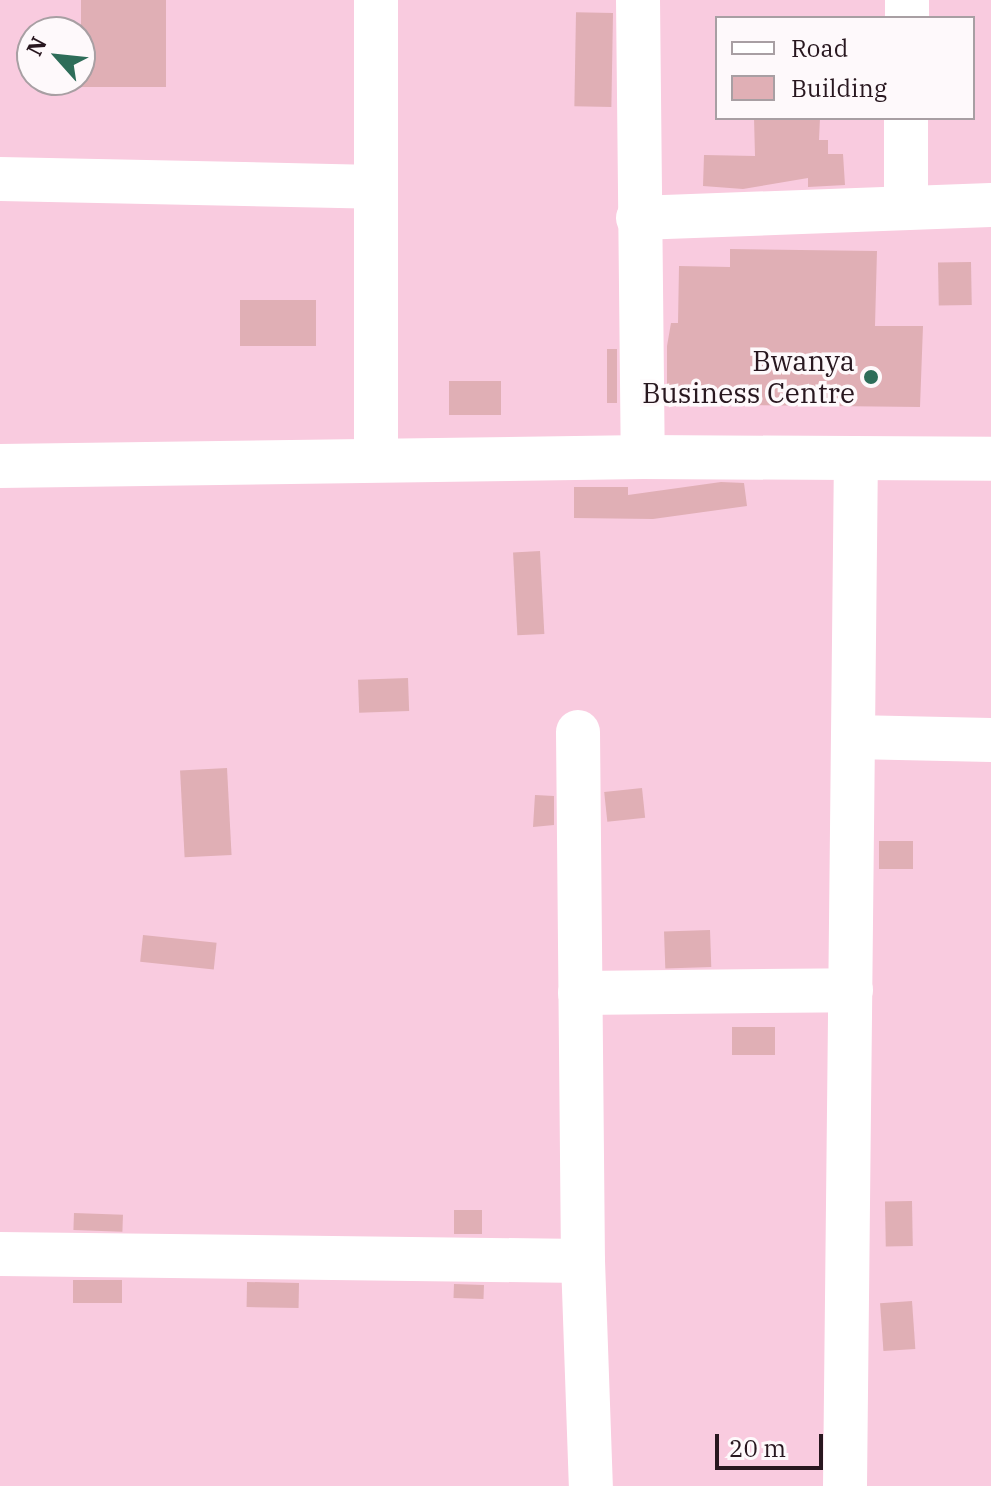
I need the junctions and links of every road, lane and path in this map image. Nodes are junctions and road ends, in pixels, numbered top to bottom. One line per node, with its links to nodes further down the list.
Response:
1 (376, 0): 5 (street)
2 (638, 0): 8 (street)
3 (906, 120): 7 (street)
4 (0, 179): 5 (street)
5 (376, 187): 11 (street)
6 (991, 205): 7 (street)
7 (906, 208): 8 (street)
8 (638, 218): 9 (street)
9 (643, 457): 10 (street); 11 (street)
10 (856, 458): 12 (street); 15 (street)
11 (376, 459): 13 (street)
12 (991, 459)
13 (0, 466)
14 (578, 732): 18 (street)
15 (853, 737): 16 (street); 17 (street)
16 (991, 740)
17 (851, 990): 18 (street); 22 (street)
18 (580, 993): 20 (street)
19 (0, 1254): 20 (street)
20 (583, 1261): 21 (street)
21 (591, 1486)
22 (845, 1486)

